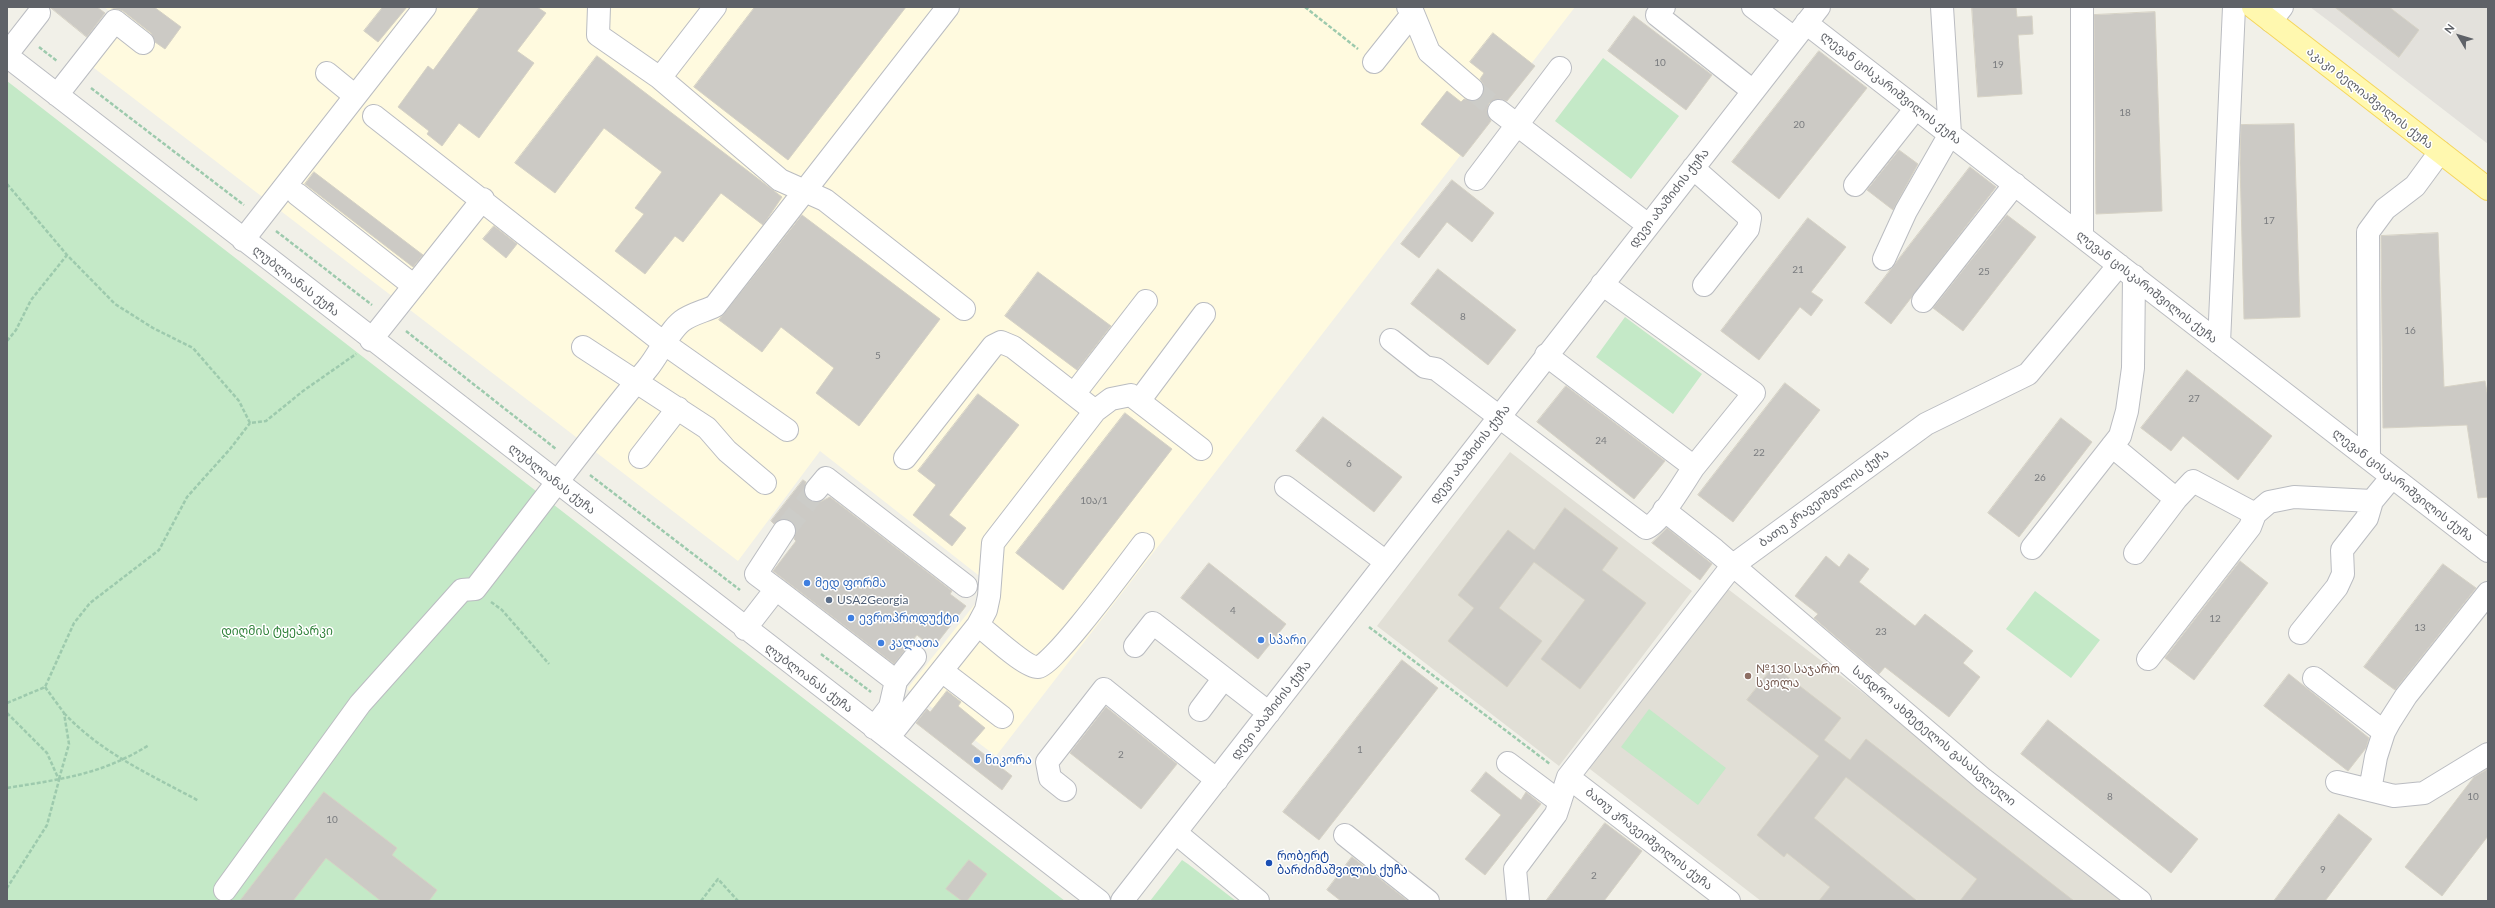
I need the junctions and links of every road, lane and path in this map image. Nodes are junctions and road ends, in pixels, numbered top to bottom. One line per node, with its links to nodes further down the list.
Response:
1 (426, 7): 27 (street)
2 (599, 7): 23 (street)
3 (715, 7): 23 (street)
4 (948, 7): 40 (street)
5 (1305, 7): 19 (path)
6 (1664, 7): 25 (street)
7 (1753, 7): 15 (street, ლევან ცისკარიშვილის ქუჩა)
8 (1942, 7): 32 (street)
9 (2082, 7): 45 (street)
10 (2234, 7): 61 (street)
11 (2253, 7): 14 (main road, აკაკი ბელიაშვილის ქუჩა)
12 (1411, 10): 19 (street); 24 (street)
13 (40, 13): 16 (street)
14 (2277, 14): 33 (main road, აკაკი ბელიაშვილის ქუჩა)
15 (1806, 23): 25 (street, დევი აბაშიძის ქუჩა); 28 (street, ლევან ცისკარიშვილის ქუჩა)
16 (22, 35): 18 (street); 22 (path)
17 (143, 43): 22 (street)
18 (7, 55): 26 (street, ლუბლიანას ქუჩა)
19 (1374, 62)
20 (1560, 68): 31 (street)
21 (327, 73): 27 (street)
22 (73, 74): 26 (street); 43 (path)
23 (660, 78): 40 (street)
24 (1472, 89)
25 (1753, 92): 34 (street, დევი აბაშიძის ქუჩა)
26 (57, 95): 46 (street, ლუბლიანას ქუჩა)
27 (354, 95): 43 (street)
28 (1916, 108): 32 (street, ლევან ცისკარიშვილის ქუჩა); 37 (street)
29 (1499, 111): 31 (street)
30 (374, 116): 42 (street)
31 (1517, 125): 35 (street); 44 (street)
32 (1950, 134): 38 (street, ლევან ცისკარიშვილის ქუჩა); 48 (street)
33 (2440, 152): 39 (main road, აკაკი ბელიაშვილის ქუჩა); 77 (street)
34 (1693, 168): 44 (street, დევი აბაშიძის ქუჩა); 51 (street)
35 (1476, 179)
36 (7, 184): 47 (path)
37 (1856, 184)
38 (2015, 184): 45 (street, ლევან ცისკარიშვილის ქუჩა); 53 (street)
39 (2488, 189)
40 (805, 190): 55 (street); 62 (street)
41 (297, 194): 52 (street)
42 (483, 199): 52 (street); 62 (street)
43 (260, 218): 46 (street); 57 (path)
44 (1648, 225): 50 (street, დევი აბაშიძის ქუჩა)
45 (2082, 236): 49 (street, ლევან ცისკარიშვილის ქუჩა)
46 (243, 240): 58 (street, ლუბლიანას ქუჩა)
47 (67, 255): 60 (path); 71 (path)
48 (1884, 259)
49 (2126, 271): 61 (street, ლევან ცისკარიშვილის ქუჩა); 73 (street); 95 (street, ბათუ კრავეიშვილის ქუჩა)
50 (1602, 284): 64 (street, დევი აბაშიძის ქუჩა); 79 (street)
51 (1704, 285)
52 (414, 286): 57 (street)
53 (1923, 300)
54 (1146, 301): 66 (street)
55 (964, 309)
56 (1204, 314): 67 (street)
57 (389, 318): 58 (street); 78 (path)
58 (371, 340): 71 (path); 81 (street, ლუბლიანას ქუჩა)
59 (1391, 340): 70 (street)
60 (7, 341)
61 (2219, 343): 77 (street, ლევან ცისკარიშვილის ქუჩა)
62 (666, 344): 65 (street); 72 (street)
63 (584, 347): 65 (street)
64 (1546, 355): 70 (street, დევი აბაშიძის ქუჩა); 79 (street)
65 (636, 382): 68 (street); 78 (street)
66 (1074, 394): 69 (street); 76 (street)
67 (1139, 401): 69 (street); 74 (street)
68 (678, 408): 75 (street); 82 (street)
69 (1095, 411): 101 (street)
70 (1498, 417): 87 (street); 94 (street, დევი აბაშიძის ქუჩა)
71 (250, 423): 114 (path)
72 (787, 430)
73 (2112, 446): 85 (street); 91 (street)
74 (1201, 449)
75 (640, 457)
76 (905, 458)
77 (2369, 459): 80 (street, ლევან ცისკარიშვილის ქუჩა)
78 (573, 462): 81 (street); 100 (path)
79 (1694, 467): 87 (street)
80 (2392, 477): 86 (street); 92 (street, ლევან ცისკარიშვილის ქუჩა)
81 (558, 483): 97 (street); 103 (street, ლუბლიანას ქუჩა)
82 (765, 483)
83 (1286, 487): 94 (street)
84 (816, 490): 96 (street)
85 (2176, 499): 88 (street); 93 (street)
86 (2372, 501): 88 (street); 104 (street)
87 (1664, 510): 95 (street, სანდრო ახმეტელის გასასვლელი)
88 (2255, 514): 108 (street)
89 (784, 531): 98 (street)
90 (1143, 544): 101 (street)
91 (2032, 548)
92 (2488, 551)
93 (2135, 553)
94 (1386, 562): 119 (street, დევი აბაშიძის ქუჩა)
95 (1732, 566): 128 (street, ბათუ კრავეიშვილის ქუჩა); 149 (street, სანდრო ახმეტელის გასასვლელი)
96 (966, 586)
97 (475, 589): 109 (path); 140 (street)
98 (776, 589): 100 (street); 113 (street)
99 (2488, 593): 122 (street)
100 (762, 607): 103 (street)
101 (978, 626): 110 (street)
102 (1369, 627): 128 (path)
103 (745, 629): 123 (street, ლუბლიანას ქუჩა)
104 (2300, 633)
105 (1135, 646): 111 (street)
106 (817, 650): 116 (path)
107 (915, 657): 113 (street)
108 (2148, 659)
109 (549, 664)
110 (942, 671): 121 (street); 123 (street)
111 (1224, 678): 117 (street); 119 (street)
112 (2314, 678): 122 (street)
113 (896, 680): 116 (street)
114 (44, 688): 115 (path); 118 (path)
115 (7, 703)
116 (890, 707): 123 (street)
117 (1200, 710)
118 (64, 713): 126 (path); 129 (path)
119 (1269, 713): 130 (street, დევი აბაშიძის ქუჩა)
120 (7, 714): 129 (path)
121 (1002, 717)
122 (2384, 732): 134 (street)
123 (881, 733): 144 (street, ლუბლიანას ქუჩა)
124 (149, 745): 126 (path)
125 (2488, 754): 134 (street)
126 (124, 761): 129 (path); 135 (path)
127 (1508, 763): 136 (street)
128 (1568, 777): 136 (street, ბათუ კრავეიშვილის ქუჩა); 141 (street, ბათუ კრავეიშვილის ქუჩა)
129 (59, 780): 132 (path); 139 (path)
130 (1217, 780): 133 (street); 137 (street, დევი აბაშიძის ქუჩა)
131 (2337, 782): 134 (street)
132 (7, 788)
133 (1065, 790)
134 (2370, 790)
135 (199, 801)
136 (1560, 802): 148 (street, ბათუ კრავეიშვილის ქუჩა)
137 (1176, 832): 145 (street, დევი აბაშიძის ქუჩა); 146 (street)
138 (1345, 835): 147 (street)
139 (7, 888)
140 (226, 890)
141 (1719, 898)
142 (701, 901): 143 (path)
143 (738, 901)
144 (1099, 901)
145 (1122, 901)
146 (1258, 901)
147 (1428, 901)
148 (1518, 901)
149 (2140, 901)

